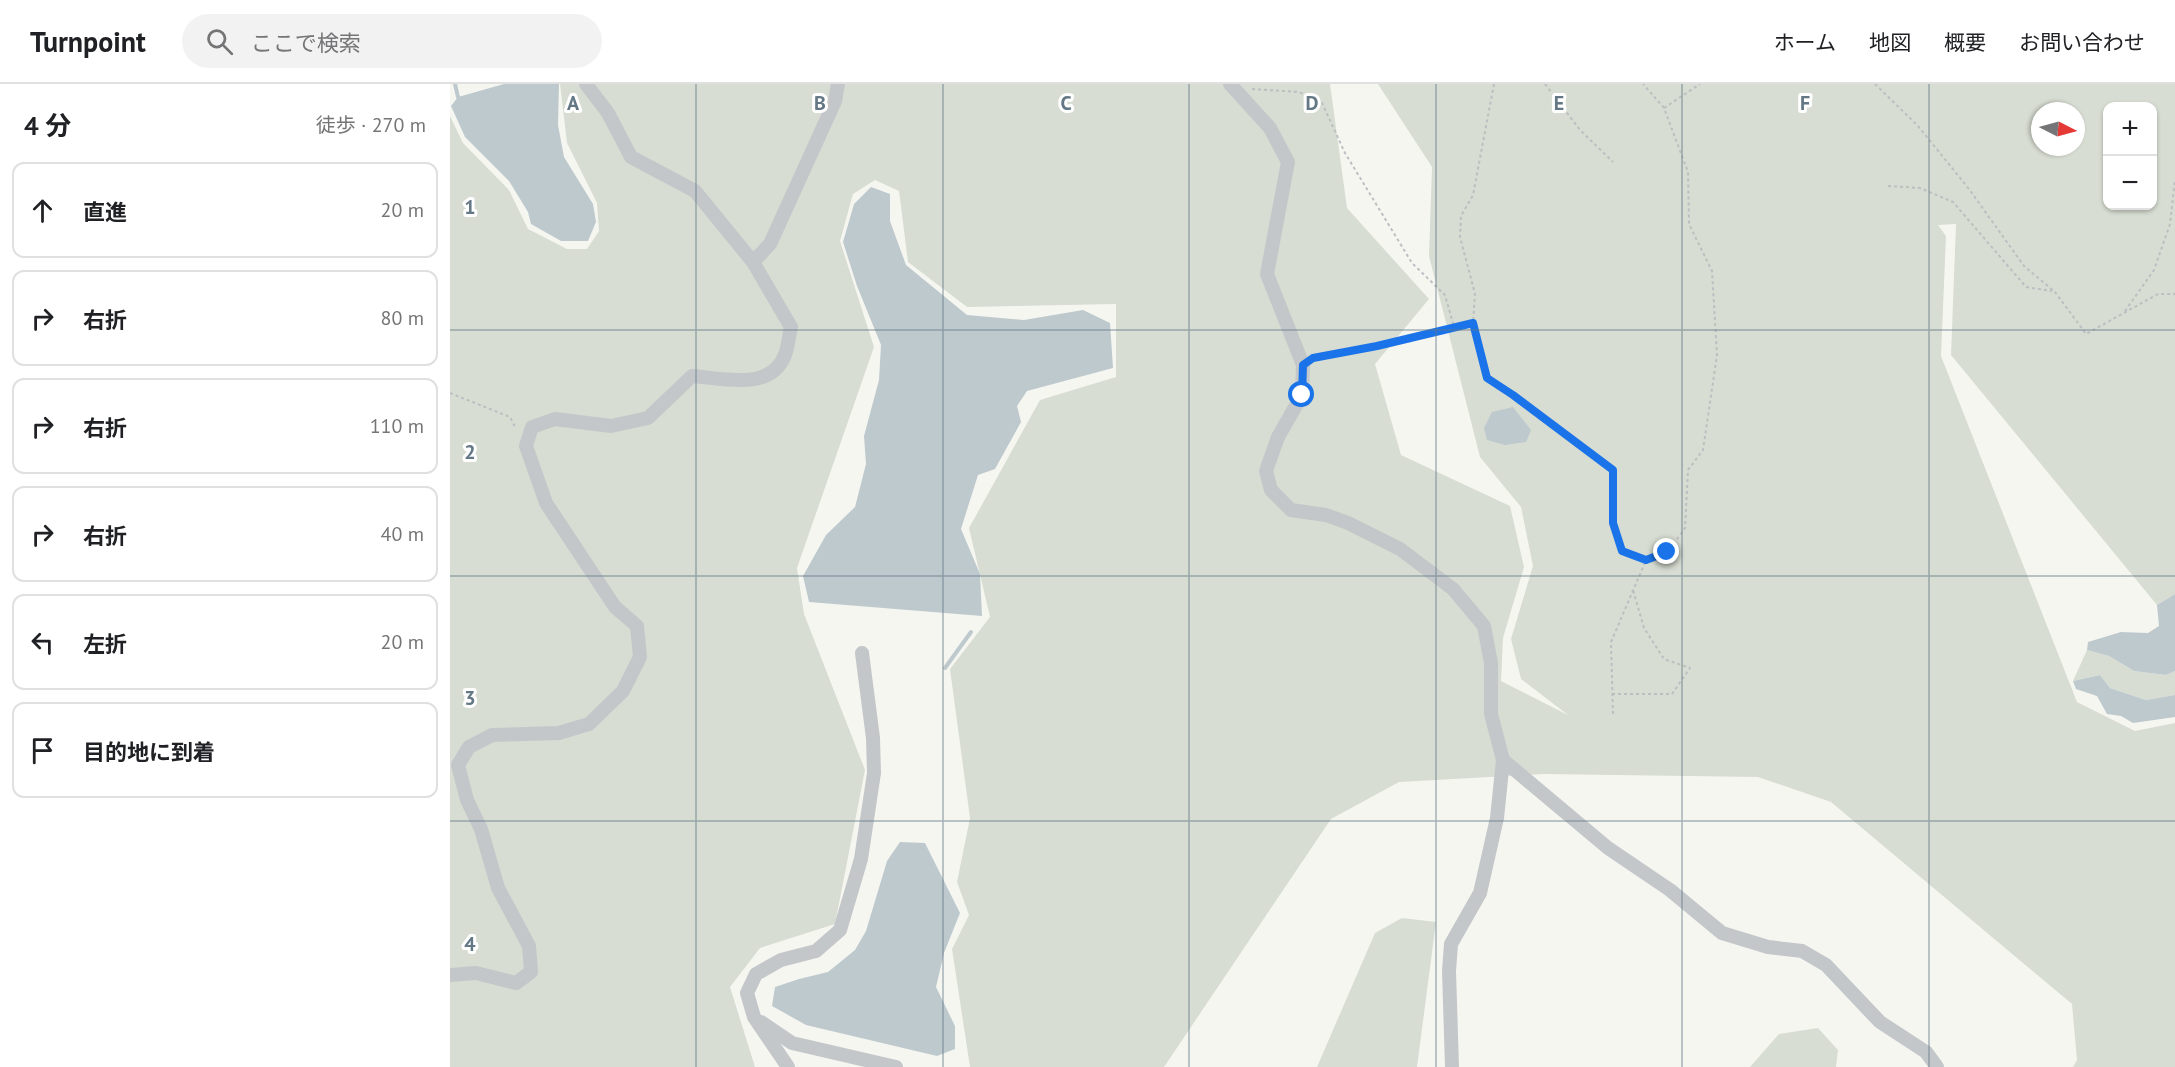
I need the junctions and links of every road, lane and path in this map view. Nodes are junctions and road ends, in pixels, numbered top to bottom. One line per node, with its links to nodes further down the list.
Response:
1 (586, 84): 13 (street)
2 (838, 84): 13 (street)
3 (1494, 84): 17 (path)
4 (1545, 84): 10 (path)
5 (1643, 84): 9 (path)
6 (1700, 84): 9 (path)
7 (1875, 84): 14 (path)
8 (1233, 88): 18 (path); 19 (street)
9 (1664, 108): 22 (path)
10 (1613, 162)
11 (2175, 180): 16 (path)
12 (1888, 186): 14 (path)
13 (753, 262): 21 (street)
14 (2055, 292): 16 (path)
15 (2175, 294): 16 (path)
16 (2123, 313)
17 (1473, 323): 18 (path); 22 (path)
18 (1454, 327): 19 (path)
19 (1303, 365): 27 (street)
20 (450, 393): 21 (path)
21 (526, 446): 28 (street)
22 (1646, 560): 23 (path)
23 (1633, 590): 25 (path); 25 (path)
24 (862, 653): 29 (street)
25 (1612, 694): 26 (path)
26 (1613, 714)
27 (1503, 760): 32 (street); 33 (street)
28 (450, 975)
29 (754, 1017): 30 (street); 31 (street)
30 (788, 1067)
31 (896, 1067)
32 (1452, 1067)
33 (1937, 1067)

